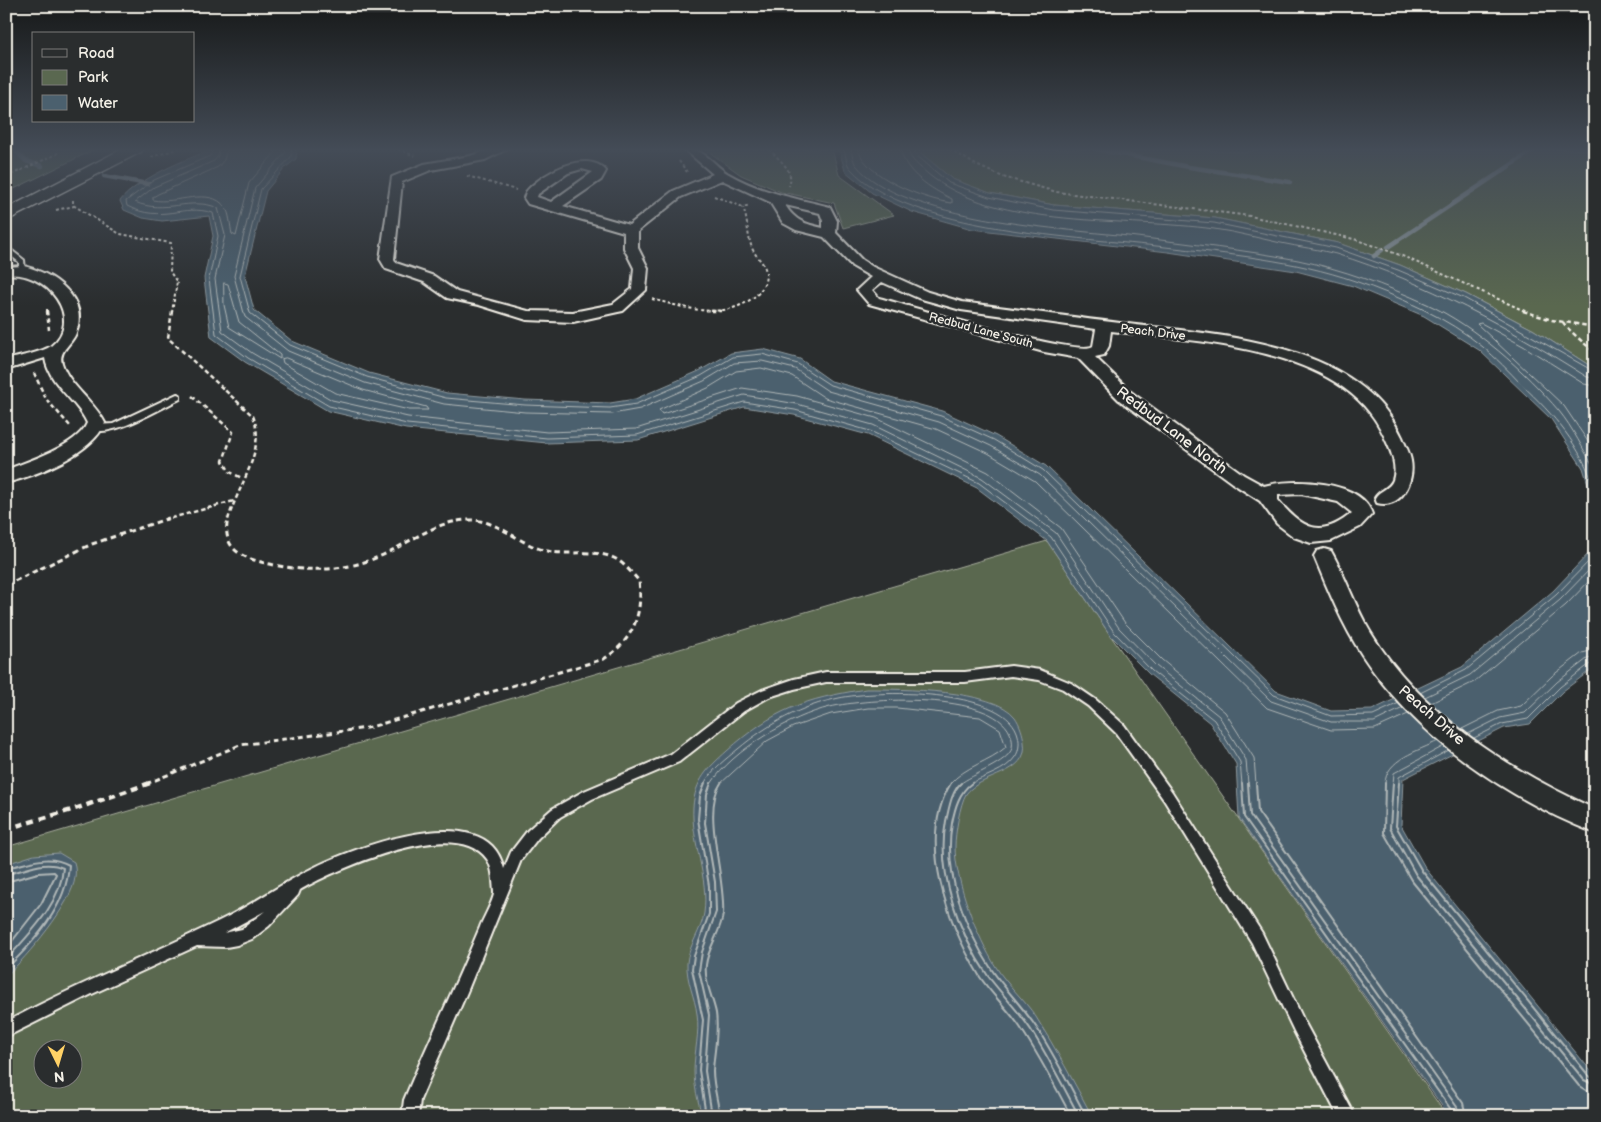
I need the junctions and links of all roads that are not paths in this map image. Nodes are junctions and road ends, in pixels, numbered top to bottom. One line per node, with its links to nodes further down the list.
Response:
1 (34, 201): 9 (main road)
2 (394, 201): 10 (street)
3 (533, 201): 8 (street)
4 (561, 201): 8 (street)
5 (668, 201): 10 (street)
6 (776, 201): 11 (street)
7 (782, 201): 11 (street)
8 (553, 207): 10 (street)
9 (6, 216)
10 (631, 230)
11 (828, 234): 15 (street, Peach Drive)
12 (6, 248): 13 (lane)
13 (22, 269): 14 (street); 17 (street)
14 (6, 271)
15 (880, 276): 16 (street, Peach Drive); 18 (street, Redbud Lane South)
16 (1104, 326): 18 (street); 25 (street, Peach Drive)
17 (53, 343): 19 (street); 21 (street)
18 (1083, 354): 23 (street, Redbud Lane North)
19 (6, 365)
20 (177, 397): 21 (lane)
21 (95, 429): 22 (street)
22 (6, 477)
23 (1268, 497): 24 (street); 27 (street, Peach Drive)
24 (1345, 497): 25 (street); 26 (street)
25 (1384, 498): 26 (street, Peach Drive)
26 (1362, 514): 27 (street, Peach Drive)
27 (1326, 546): 28 (street, Peach Drive)
28 (1595, 821)
29 (496, 904): 30 (lane); 31 (lane); 34 (lane)
30 (6, 1030)
31 (413, 1097): 32 (lane); 33 (lane)
32 (404, 1116)
33 (410, 1116)
34 (1347, 1116)

